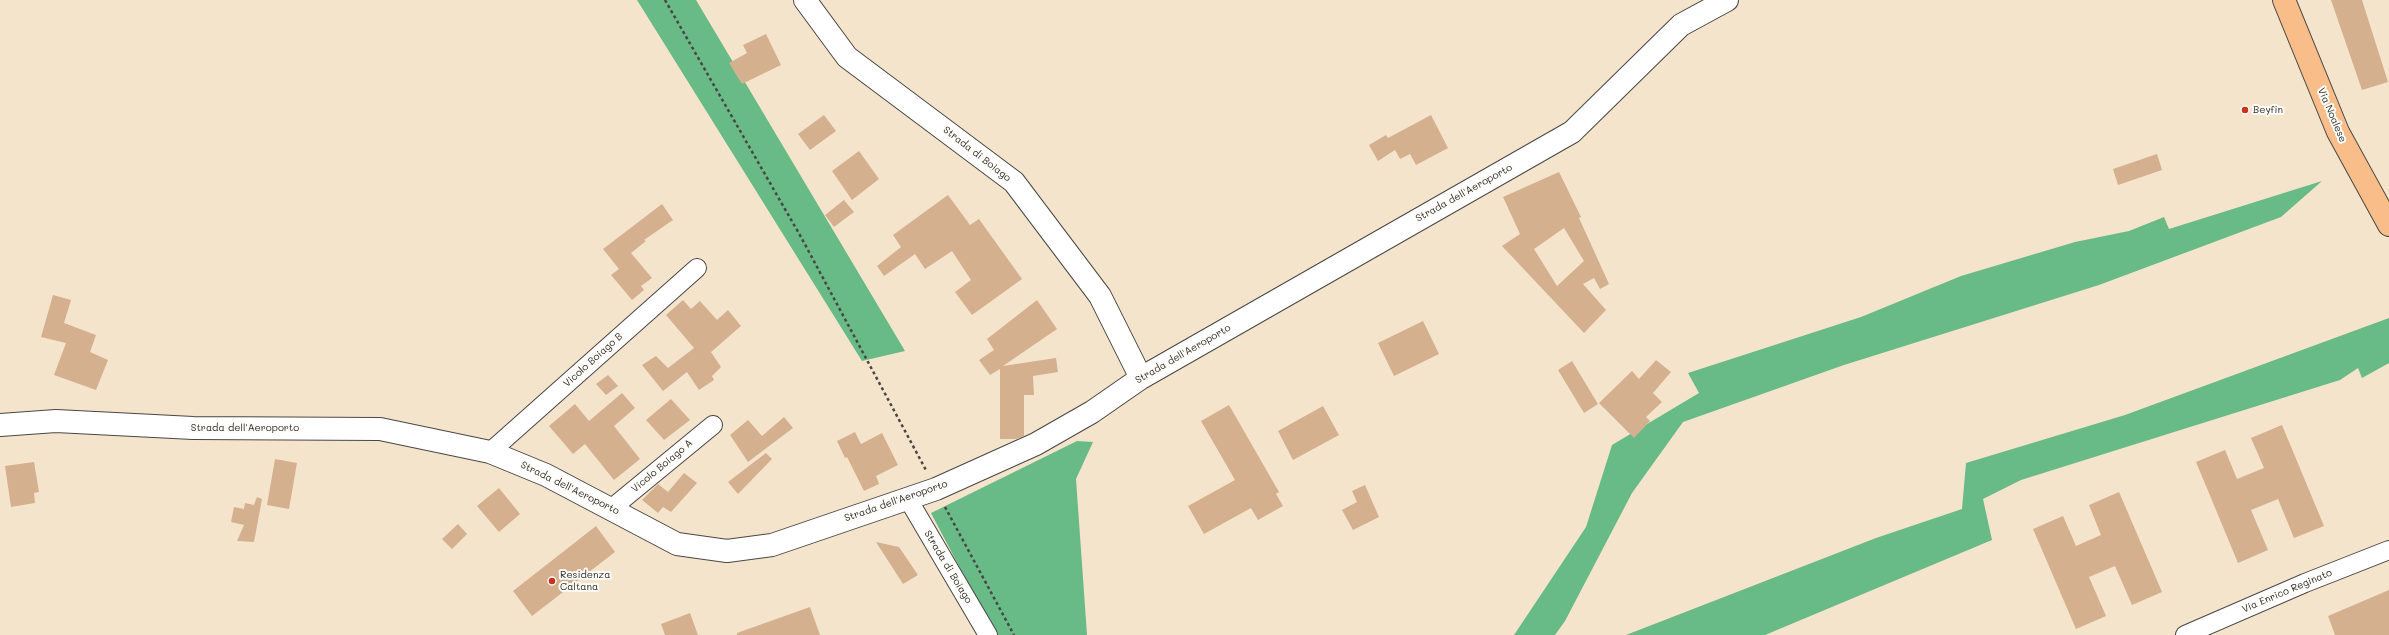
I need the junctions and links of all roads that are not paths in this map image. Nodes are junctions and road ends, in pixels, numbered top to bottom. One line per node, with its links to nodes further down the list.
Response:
1 (805, 0): 6 (street, Strada di Boiago)
2 (1727, 0): 6 (street, Strada dell'Aeroporto)
3 (2284, 0): 4 (main road, Via Noalese)
4 (2389, 225)
5 (697, 268): 9 (street, Vicolo Boiago B)
6 (1141, 378): 10 (street, Strada dell'Aeroporto)
7 (0, 425): 9 (street, Strada dell'Aeroporto)
8 (713, 425): 11 (street, Vicolo Boiago A)
9 (490, 452): 11 (street, Strada dell'Aeroporto)
10 (908, 499): 11 (street, Strada dell'Aeroporto); 13 (street, Strada di Boiago)
11 (612, 508)
12 (2389, 550): 14 (street, Via Enrico Reginato)
13 (988, 635)
14 (2185, 635)

